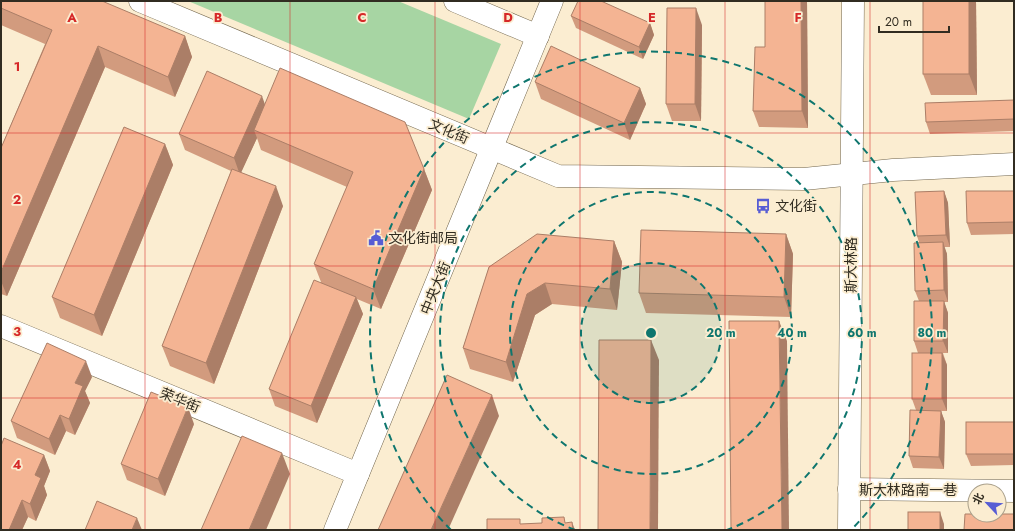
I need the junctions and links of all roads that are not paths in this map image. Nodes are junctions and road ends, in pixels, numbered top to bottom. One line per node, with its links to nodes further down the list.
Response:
1 (140, 1): 6 (street, 文化街)
2 (455, 1): 5 (street)
3 (552, 1): 5 (street, 中央大街)
4 (853, 1): 8 (street, 斯大林路)
5 (538, 36): 6 (street, 中央大街)
6 (492, 150): 8 (street, 文化街); 10 (street, 中央大街)
7 (1014, 164): 8 (street, 文化街)
8 (852, 174): 11 (street, 斯大林路)
9 (1, 326): 10 (street, 荣华街)
10 (358, 474): 13 (street, 中央大街)
11 (849, 489): 12 (street, 斯大林路南一巷); 14 (street, 斯大林路)
12 (1014, 491)
13 (335, 530)
14 (849, 530)

